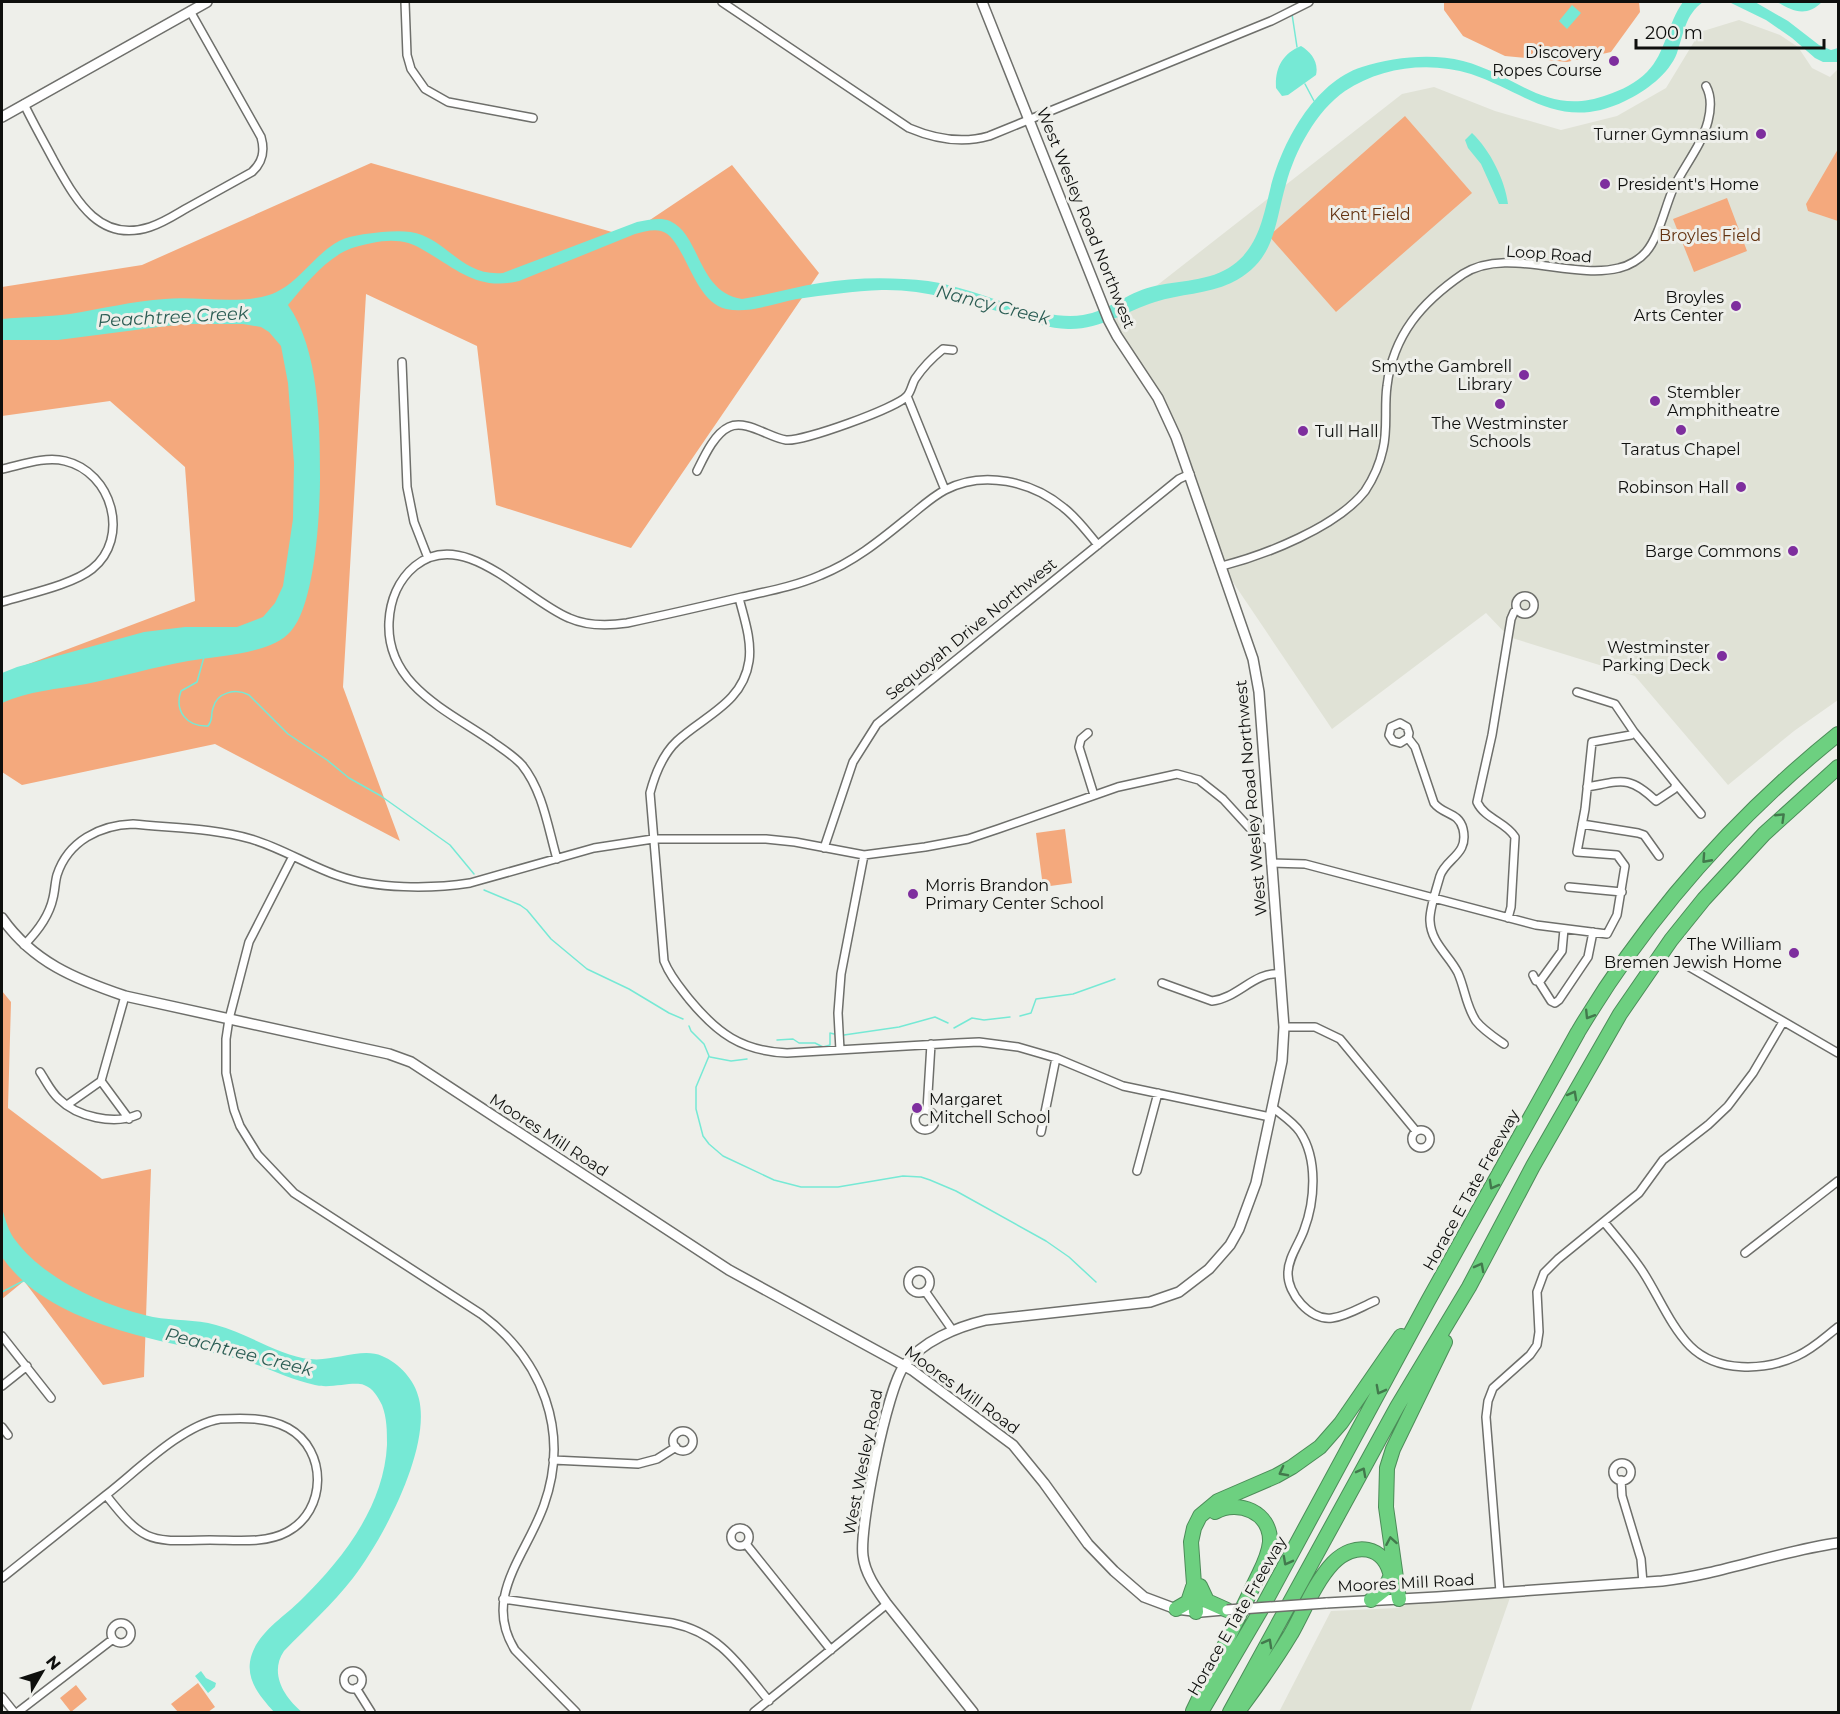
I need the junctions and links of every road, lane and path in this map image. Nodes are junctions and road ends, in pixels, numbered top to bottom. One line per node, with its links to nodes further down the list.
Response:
1 (207, 2): 6 (street)
2 (405, 2): 10 (street)
3 (722, 2): 11 (street)
4 (982, 2): 11 (street, West Wesley Road Northwest)
5 (1309, 2): 11 (street)
6 (190, 11): 8 (street); 8 (street)
7 (1706, 86): 21 (street, Loop Road)
8 (24, 104): 9 (street)
9 (2, 117)
10 (533, 118)
11 (1029, 119): 17 (street, West Wesley Road Northwest)
12 (953, 350): 14 (street)
13 (402, 362): 20 (street)
14 (907, 396): 16 (street); 18 (street)
15 (2, 469): 23 (street)
16 (698, 471)
17 (1190, 474): 19 (street, Sequoyah Drive Northwest); 21 (street, West Wesley Road Northwest)
18 (945, 490): 19 (street); 22 (street)
19 (1098, 545): 38 (street, Sequoyah Drive Northwest)
20 (428, 558): 22 (street); 42 (street)
21 (1222, 566): 37 (street, West Wesley Road Northwest)
22 (739, 598): 36 (street)
23 (2, 602)
24 (1517, 609): 48 (street)
25 (1576, 692): 26 (street)
26 (1634, 732): 31 (street); 32 (street)
27 (1088, 733): 33 (street)
28 (1839, 734): 83 (highway, Horace E Tate Freeway, one-way to 83)
29 (1408, 738): 46 (street)
30 (1839, 767): 80 (highway, one-way to 30)
31 (1676, 784): 32 (street); 34 (street)
32 (1587, 787): 35 (street)
33 (1094, 795): 37 (street); 39 (street)
34 (1701, 814)
35 (1582, 824): 41 (street); 45 (street)
36 (653, 839): 38 (street); 42 (street); 63 (street)
37 (1270, 841): 43 (street, West Wesley Road Northwest)
38 (824, 848): 39 (street)
39 (864, 855): 63 (street)
40 (293, 856): 42 (street); 51 (street); 58 (street)
41 (1659, 856)
42 (557, 859)
43 (1271, 863): 46 (street); 53 (street, West Wesley Road Northwest)
44 (1569, 886): 45 (street)
45 (1622, 892): 50 (street)
46 (1435, 898): 48 (street); 62 (street)
47 (2, 918): 51 (street, Moores Mill Road)
48 (1508, 918): 49 (street)
49 (1564, 929): 50 (street); 55 (street)
50 (1593, 932): 55 (street)
51 (24, 945): 57 (street, Moores Mill Road)
52 (1686, 965): 59 (street)
53 (1280, 974): 56 (street); 60 (street, West Wesley Road Northwest)
54 (1533, 975): 55 (street)
55 (1539, 982)
56 (1162, 983)
57 (125, 996): 58 (street, Moores Mill Road); 67 (street)
58 (230, 1019): 87 (street, Moores Mill Road); 94 (street)
59 (1783, 1022): 64 (street); 78 (street)
60 (1284, 1026): 71 (street, West Wesley Road Northwest); 74 (street)
61 (931, 1044): 63 (street); 65 (street); 70 (street)
62 (1504, 1044)
63 (840, 1050)
64 (1839, 1053)
65 (1056, 1058): 68 (street); 75 (street)
66 (40, 1072): 69 (street)
67 (101, 1081): 69 (street); 73 (street)
68 (1158, 1093): 71 (street); 76 (street)
69 (67, 1106): 73 (street)
70 (927, 1110)
71 (1271, 1112): 82 (street); 85 (street, West Wesley Road Northwest)
72 (137, 1115): 73 (street)
73 (129, 1119)
74 (1416, 1131)
75 (1041, 1132)
76 (1137, 1171)
77 (1839, 1181): 79 (street)
78 (1604, 1222): 84 (street); 103 (street)
79 (1745, 1253)
80 (1469, 1287): 105 (highway, one-way to 80); 123 (highway, one-way to 80)
81 (925, 1291): 85 (street)
82 (1375, 1301)
83 (1428, 1301): 102 (highway, one-way to 102); 122 (highway, Horace E Tate Freeway, one-way to 122)
84 (1839, 1327)
85 (953, 1331): 87 (street, West Wesley Road Northwest)
86 (2, 1336): 88 (street)
87 (905, 1364): 107 (street, West Wesley Road); 108 (street, Moores Mill Road)
88 (27, 1366): 89 (street); 90 (street)
89 (2, 1386)
90 (51, 1398)
91 (2, 1427): 92 (street)
92 (8, 1435)
93 (676, 1447): 94 (street)
94 (553, 1460): 104 (street)
95 (1621, 1480): 101 (street)
96 (106, 1495): 96 (street); 100 (street)
97 (1839, 1543): 101 (street, Moores Mill Road)
98 (746, 1544): 112 (street)
99 (1391, 1575): 105 (highway); 106 (highway); 124 (highway)
100 (2, 1578)
101 (1643, 1583): 103 (street, Moores Mill Road)
102 (1197, 1584): 108 (highway); 109 (highway); 110 (highway); 121 (highway)
103 (1500, 1592): 105 (street, Moores Mill Road)
104 (503, 1599): 115 (street); 118 (street)
105 (1396, 1599): 106 (street, Moores Mill Road)
106 (1371, 1600): 109 (street, Moores Mill Road, bridge)
107 (887, 1604): 112 (street); 120 (street, West Wesley Road)
108 (1176, 1609): 110 (street, Moores Mill Road)
109 (1227, 1610): 110 (street, Moores Mill Road)
110 (1198, 1612)
111 (113, 1639): 116 (street)
112 (831, 1650): 115 (street)
113 (356, 1688): 117 (street)
114 (2, 1697): 116 (street)
115 (769, 1701): 119 (street)
116 (16, 1713)
117 (371, 1713)
118 (576, 1713)
119 (754, 1713)
120 (973, 1713)
121 (1192, 1713)
122 (1201, 1713)
123 (1230, 1713)
124 (1237, 1713)

